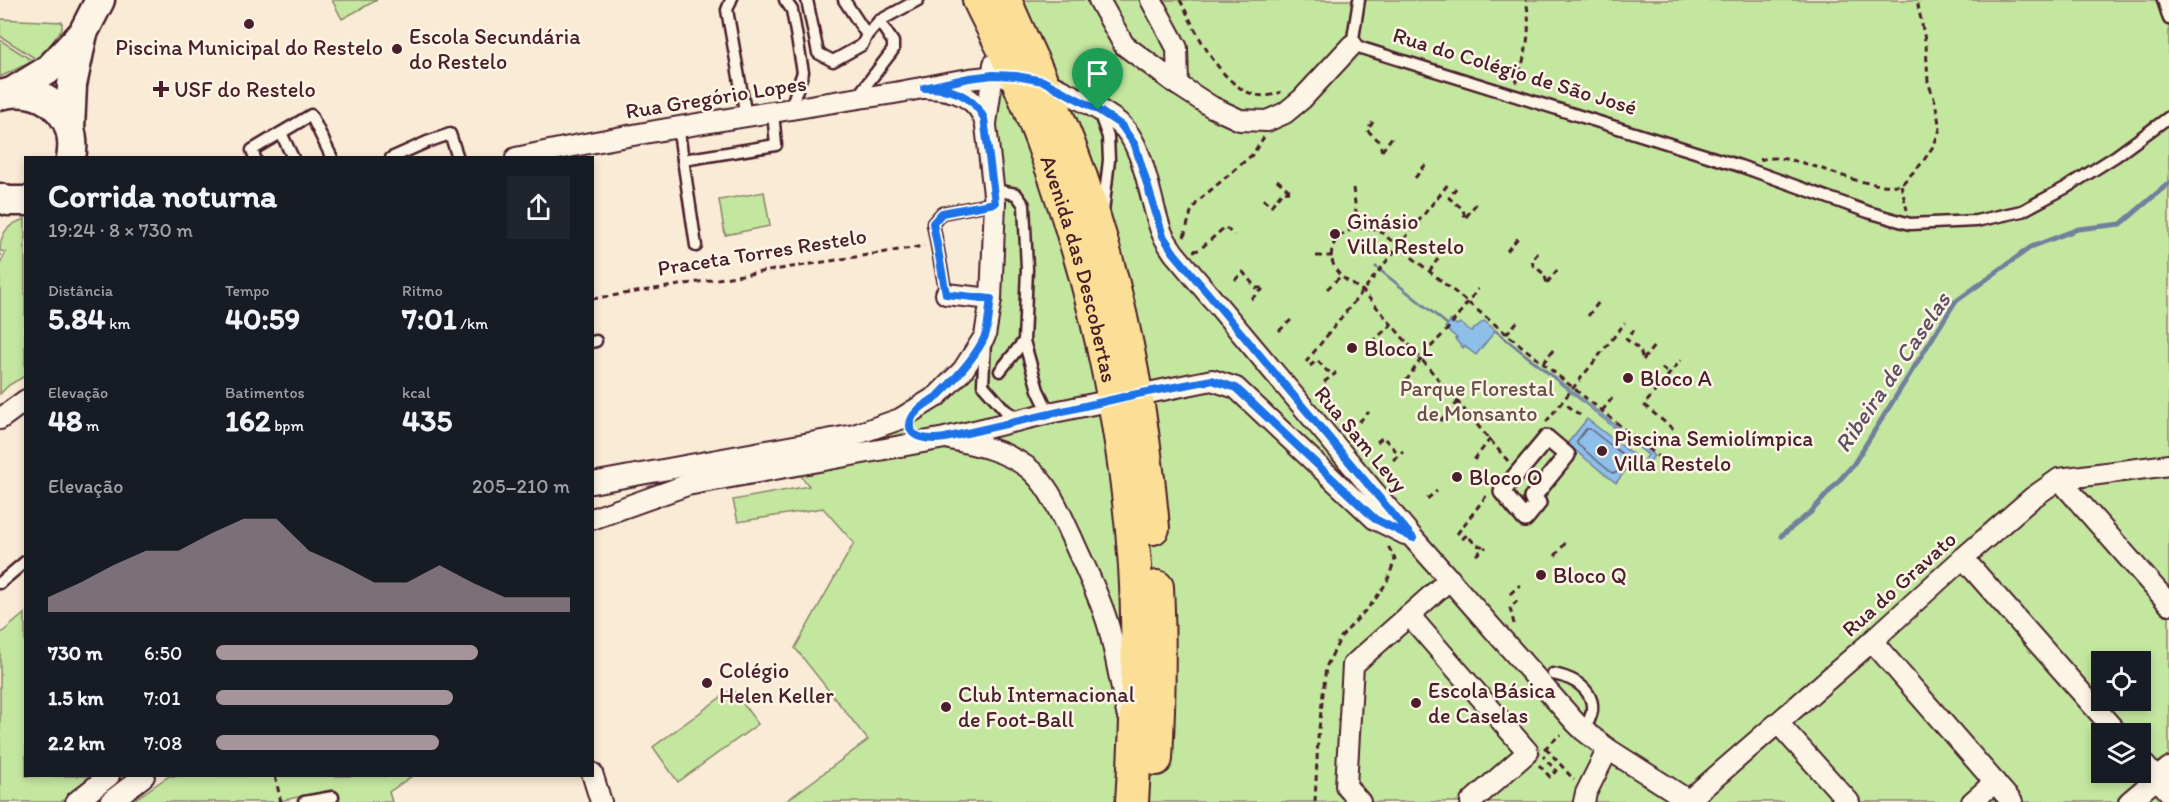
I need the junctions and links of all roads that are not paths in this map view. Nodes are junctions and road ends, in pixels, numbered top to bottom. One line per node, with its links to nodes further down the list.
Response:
1 (100, 0): 15 (main road)
2 (731, 0): 25 (lane)
3 (785, 0): 23 (lane)
4 (807, 0): 16 (lane)
5 (844, 0): 16 (lane)
6 (979, 0): 12 (main road, Avenida das Descobertas)
7 (1099, 0): 19 (street)
8 (1151, 0): 19 (street)
9 (1359, 0): 17 (lane)
10 (2163, 0): 13 (lane)
11 (913, 1): 14 (lane)
12 (999, 14): 18 (main road, Avenida das Descobertas)
13 (2169, 19)
14 (879, 21): 16 (lane); 22 (lane)
15 (83, 33): 21 (main road); 29 (main road)
16 (867, 35)
17 (1352, 45): 19 (street); 26 (lane, Rua do Colégio de São José)
18 (1018, 77): 20 (street, Rua Gregório Lopes); 24 (street, Rua Sam Levy); 28 (street); 40 (main road, Avenida das Descobertas); 47 (main road, Avenida das Descobertas)
19 (1178, 86)
20 (924, 88): 22 (street, Rua Gregório Lopes); 28 (street, Rua Gregório Lopes)
21 (6, 94): 29 (main road)
22 (856, 99): 23 (street, Rua Gregório Lopes)
23 (782, 110): 25 (street, Rua Gregório Lopes); 38 (lane)
24 (1098, 110): 40 (lane); 59 (street, Rua Sam Levy)
25 (746, 116): 27 (street, Rua Gregório Lopes)
26 (2169, 117)
27 (678, 126): 37 (street, Rua Gregório Lopes); 38 (lane, Praceta Torres Restelo)
28 (986, 126): 39 (street, Rua Gregório Lopes)
29 (70, 129): 31 (main road)
30 (281, 133): 32 (lane); 33 (lane); 34 (lane)
31 (72, 156)
32 (254, 156)
33 (292, 156)
34 (331, 156)
35 (396, 156): 36 (lane)
36 (457, 156)
37 (526, 156)
38 (683, 160): 41 (lane, Praceta Torres Restelo)
39 (995, 196): 42 (lane); 43 (street, Rua Gregório Lopes); 45 (lane)
40 (1100, 239): 47 (main road, Avenida das Descobertas)
41 (696, 246)
42 (946, 294): 43 (street)
43 (991, 299): 44 (street, Rua Gregório Lopes)
44 (985, 336): 49 (street); 52 (lane, Rua Gregório Lopes)
45 (1024, 341): 46 (lane); 50 (lane)
46 (1000, 372)
47 (1125, 397): 50 (street); 59 (street); 72 (main road, Avenida das Descobertas); 88 (main road, Avenida das Descobertas)
48 (24, 401): 51 (street)
49 (926, 404): 53 (street); 57 (street)
50 (1050, 413): 52 (street)
51 (0, 418)
52 (1020, 420): 53 (street)
53 (937, 439): 58 (street); 72 (street)
54 (2169, 465): 56 (street, Rua do Gravato)
55 (1519, 472): 55 (street)
56 (2060, 479): 60 (street, Rua do Gravato); 64 (street)
57 (594, 483)
58 (594, 518)
59 (1413, 538): 62 (street, Rua Sam Levy)
60 (1963, 558): 66 (street, Rua do Gravato); 69 (street)
61 (24, 563): 63 (lane)
62 (1450, 579): 65 (street); 70 (street, Rua Sam Levy)
63 (0, 583)
64 (2169, 604)
65 (1409, 615): 81 (street); 89 (street)
66 (1872, 641): 68 (street, Rua do Gravato); 78 (street)
67 (1553, 674): 70 (lane)
68 (1778, 723): 82 (street, Rua do Gravato); 90 (street)
69 (2108, 723)
70 (1579, 726): 71 (street, Rua Sam Levy)
71 (1608, 749): 80 (street); 82 (street, Rua Sam Levy)
72 (1135, 754): 87 (main road, Avenida das Descobertas)
73 (2151, 768): 77 (street)
74 (108, 777): 83 (street)
75 (143, 777): 84 (street)
76 (593, 777): 86 (street)
77 (2165, 779): 93 (street)
78 (1995, 782): 91 (street); 92 (street)
79 (333, 797): 85 (lane)
80 (1585, 798)
81 (1480, 799)
82 (1690, 801)
83 (76, 802)
84 (110, 802)
85 (304, 802)
86 (601, 802)
87 (1132, 802)
88 (1154, 802)
89 (1360, 802)
90 (1849, 802)
91 (1972, 802)
92 (2012, 802)
93 (2130, 802)

